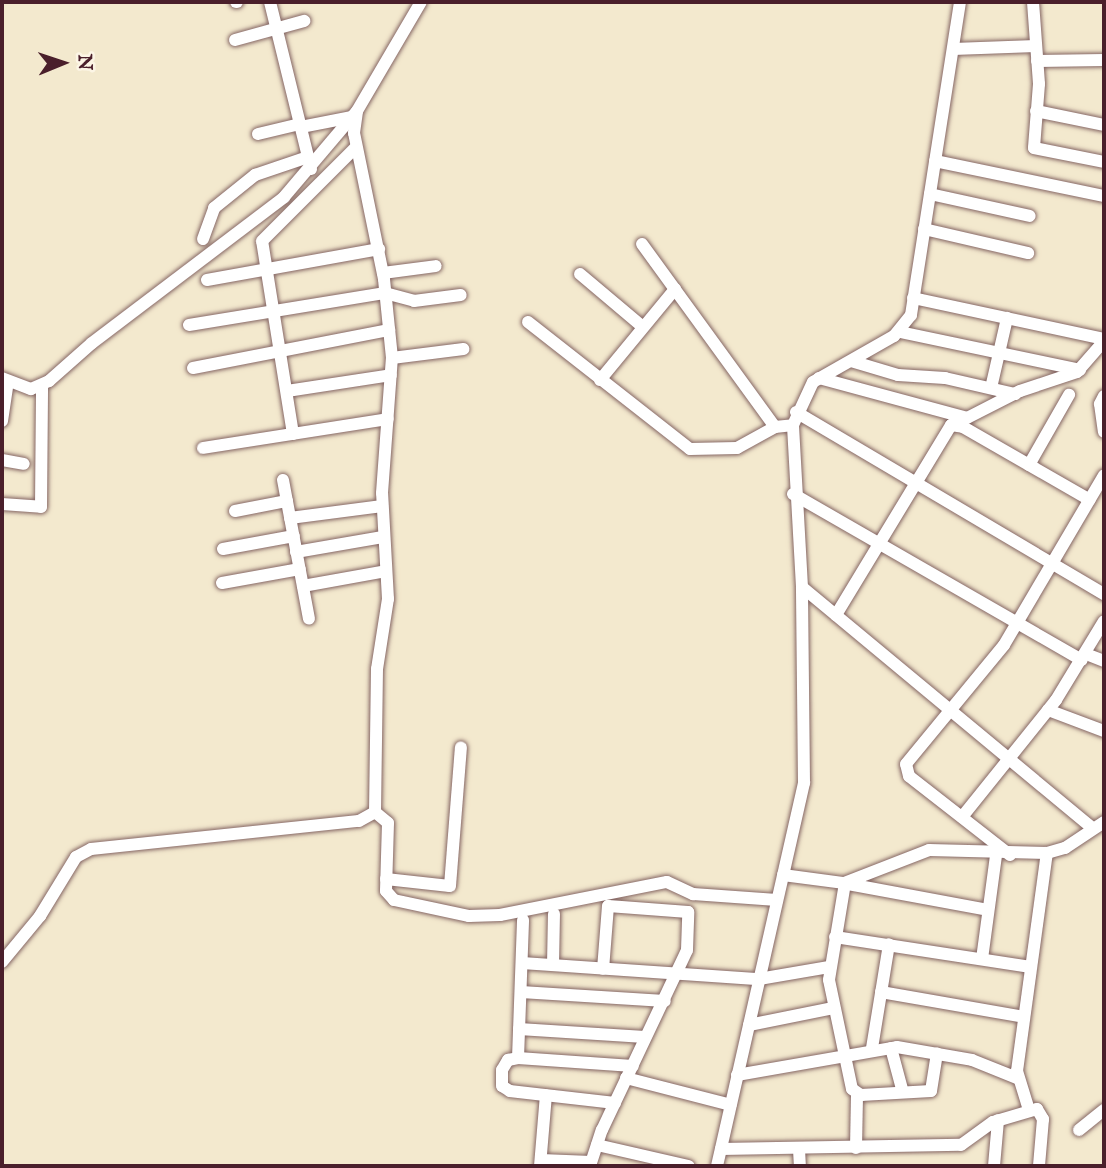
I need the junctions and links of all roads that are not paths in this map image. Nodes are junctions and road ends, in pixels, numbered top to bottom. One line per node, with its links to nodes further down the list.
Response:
1 (270, 2): 6 (street)
2 (421, 2): 13 (street)
3 (960, 2): 9 (street)
4 (1033, 2): 8 (street)
5 (304, 21): 6 (street)
6 (277, 28): 7 (street); 14 (street)
7 (235, 40)
8 (1036, 46): 9 (street); 11 (street)
9 (953, 49): 18 (street)
10 (1104, 60): 11 (street)
11 (1037, 61): 12 (street)
12 (1036, 111): 15 (street); 19 (street)
13 (355, 114): 14 (street); 17 (street); 20 (street)
14 (300, 125): 16 (street); 20 (street)
15 (1104, 125)
16 (258, 134)
17 (356, 147): 27 (street); 30 (street)
18 (935, 161): 21 (street); 22 (street)
19 (1104, 162)
20 (309, 163): 25 (street); 57 (street)
21 (930, 194): 23 (street); 24 (street)
22 (1104, 196)
23 (1030, 216)
24 (923, 229): 28 (street); 37 (street)
25 (203, 239)
26 (642, 244): 34 (street)
27 (379, 249): 30 (street); 31 (street)
28 (1028, 253)
29 (436, 266): 31 (street)
30 (267, 269): 33 (street); 38 (street)
31 (383, 273): 35 (street)
32 (580, 274): 42 (street)
33 (207, 280)
34 (675, 289): 42 (street); 66 (street)
35 (385, 293): 36 (street); 38 (street); 43 (street)
36 (461, 295)
37 (913, 298): 39 (street); 44 (street)
38 (274, 312): 41 (street); 47 (street)
39 (1007, 318): 45 (street); 48 (street)
40 (528, 322): 56 (street)
41 (189, 325)
42 (643, 327): 56 (street)
43 (389, 330): 47 (street); 49 (street)
44 (900, 332): 48 (street); 50 (street)
45 (1104, 340): 52 (street)
46 (463, 349): 49 (street)
47 (280, 351): 51 (street); 59 (street)
48 (999, 353): 52 (street); 58 (street)
49 (392, 358): 53 (street)
50 (851, 361): 54 (street); 58 (street)
51 (193, 368)
52 (1080, 370): 60 (street)
53 (391, 375): 59 (street); 64 (street)
54 (819, 378): 60 (street); 65 (street)
55 (5, 379): 57 (street); 63 (street)
56 (600, 380): 66 (street)
57 (42, 386): 79 (street)
58 (991, 388): 60 (street)
59 (287, 391): 68 (street)
60 (1015, 394)
61 (1069, 395): 72 (street)
62 (1104, 396): 67 (street)
63 (2, 419)
64 (388, 419): 68 (street); 80 (street)
65 (794, 419): 66 (street); 75 (street); 76 (street)
66 (775, 427)
67 (1104, 432)
68 (293, 434): 69 (street)
69 (203, 448)
70 (2, 460): 71 (street)
71 (24, 464)
72 (1029, 465): 75 (street); 77 (street)
73 (1104, 475): 77 (street)
74 (283, 481): 78 (street)
75 (914, 483): 85 (street); 88 (street)
76 (793, 494): 85 (street); 93 (street)
77 (1090, 500): 88 (street)
78 (287, 501): 81 (street); 82 (street)
79 (2, 504)
80 (382, 506): 82 (street); 84 (street)
81 (235, 511)
82 (290, 518): 83 (street)
83 (294, 536): 86 (street); 87 (street)
84 (383, 537): 87 (street); 90 (street)
85 (880, 545): 95 (street); 98 (street)
86 (223, 549)
87 (296, 552): 89 (street)
88 (1052, 563): 94 (street); 98 (street)
89 (300, 569): 91 (street); 92 (street)
90 (386, 571): 92 (street); 106 (street)
91 (222, 583)
92 (303, 586): 96 (street)
93 (802, 587): 95 (street); 111 (street)
94 (1104, 594)
95 (836, 615): 101 (street)
96 (309, 618)
97 (1104, 621): 99 (street)
98 (1017, 622): 99 (street); 101 (street)
99 (1084, 657): 100 (street); 102 (street)
100 (1104, 661)
101 (951, 707): 105 (street); 107 (street)
102 (1048, 710): 103 (street); 105 (street)
103 (1104, 731)
104 (461, 747): 112 (street)
105 (1008, 756): 107 (street); 108 (street)
106 (375, 812): 112 (street); 121 (street)
107 (962, 817): 110 (street)
108 (1099, 825): 109 (street)
109 (1047, 853): 110 (street); 125 (street)
110 (1003, 855): 113 (street); 115 (street)
111 (783, 875): 113 (street); 114 (street)
112 (386, 879): 114 (street)
113 (845, 883): 115 (street); 118 (street)
114 (777, 901): 128 (street)
115 (988, 910): 120 (street)
116 (554, 914): 123 (street)
117 (523, 920): 122 (street)
118 (835, 937): 119 (street); 124 (street)
119 (889, 944): 120 (street); 130 (street)
120 (982, 959): 125 (street)
121 (2, 962)
122 (522, 963): 123 (street); 129 (street)
123 (553, 965): 126 (street)
124 (829, 967): 128 (street); 132 (street)
125 (1031, 967): 133 (street)
126 (603, 970): 127 (street); 127 (street)
127 (677, 976): 128 (street); 131 (street)
128 (759, 979): 134 (street)
129 (520, 992): 131 (street); 135 (street)
130 (881, 992): 133 (street); 137 (street)
131 (664, 1001): 136 (street)
132 (833, 1008): 134 (street); 140 (street)
133 (1024, 1017): 144 (street)
134 (749, 1026): 143 (street)
135 (519, 1029): 136 (street); 141 (street)
136 (645, 1037): 142 (street)
137 (872, 1048): 138 (street); 140 (street)
138 (891, 1048): 139 (street); 146 (street)
139 (937, 1053): 144 (street); 146 (street)
140 (842, 1054): 143 (street); 147 (street)
141 (518, 1058): 142 (street); 148 (street)
142 (633, 1066): 145 (street)
143 (737, 1075): 150 (street)
144 (1017, 1077): 151 (street)
145 (626, 1078): 149 (street); 150 (street)
146 (902, 1089): 147 (street)
147 (857, 1094): 156 (street)
148 (545, 1096): 149 (street); 159 (street)
149 (615, 1103): 155 (street)
150 (730, 1105): 157 (street)
151 (1029, 1110): 153 (street); 165 (street)
152 (1104, 1110): 154 (street)
153 (998, 1120): 156 (street); 164 (street)
154 (1079, 1130)
155 (597, 1145): 160 (street); 161 (street)
156 (856, 1148): 158 (street)
157 (721, 1149): 158 (street); 162 (street)
158 (799, 1149): 163 (street)
159 (540, 1163): 160 (street)
160 (590, 1164)
161 (689, 1166)
162 (717, 1166)
163 (800, 1166)
164 (994, 1166)
165 (1039, 1166)

